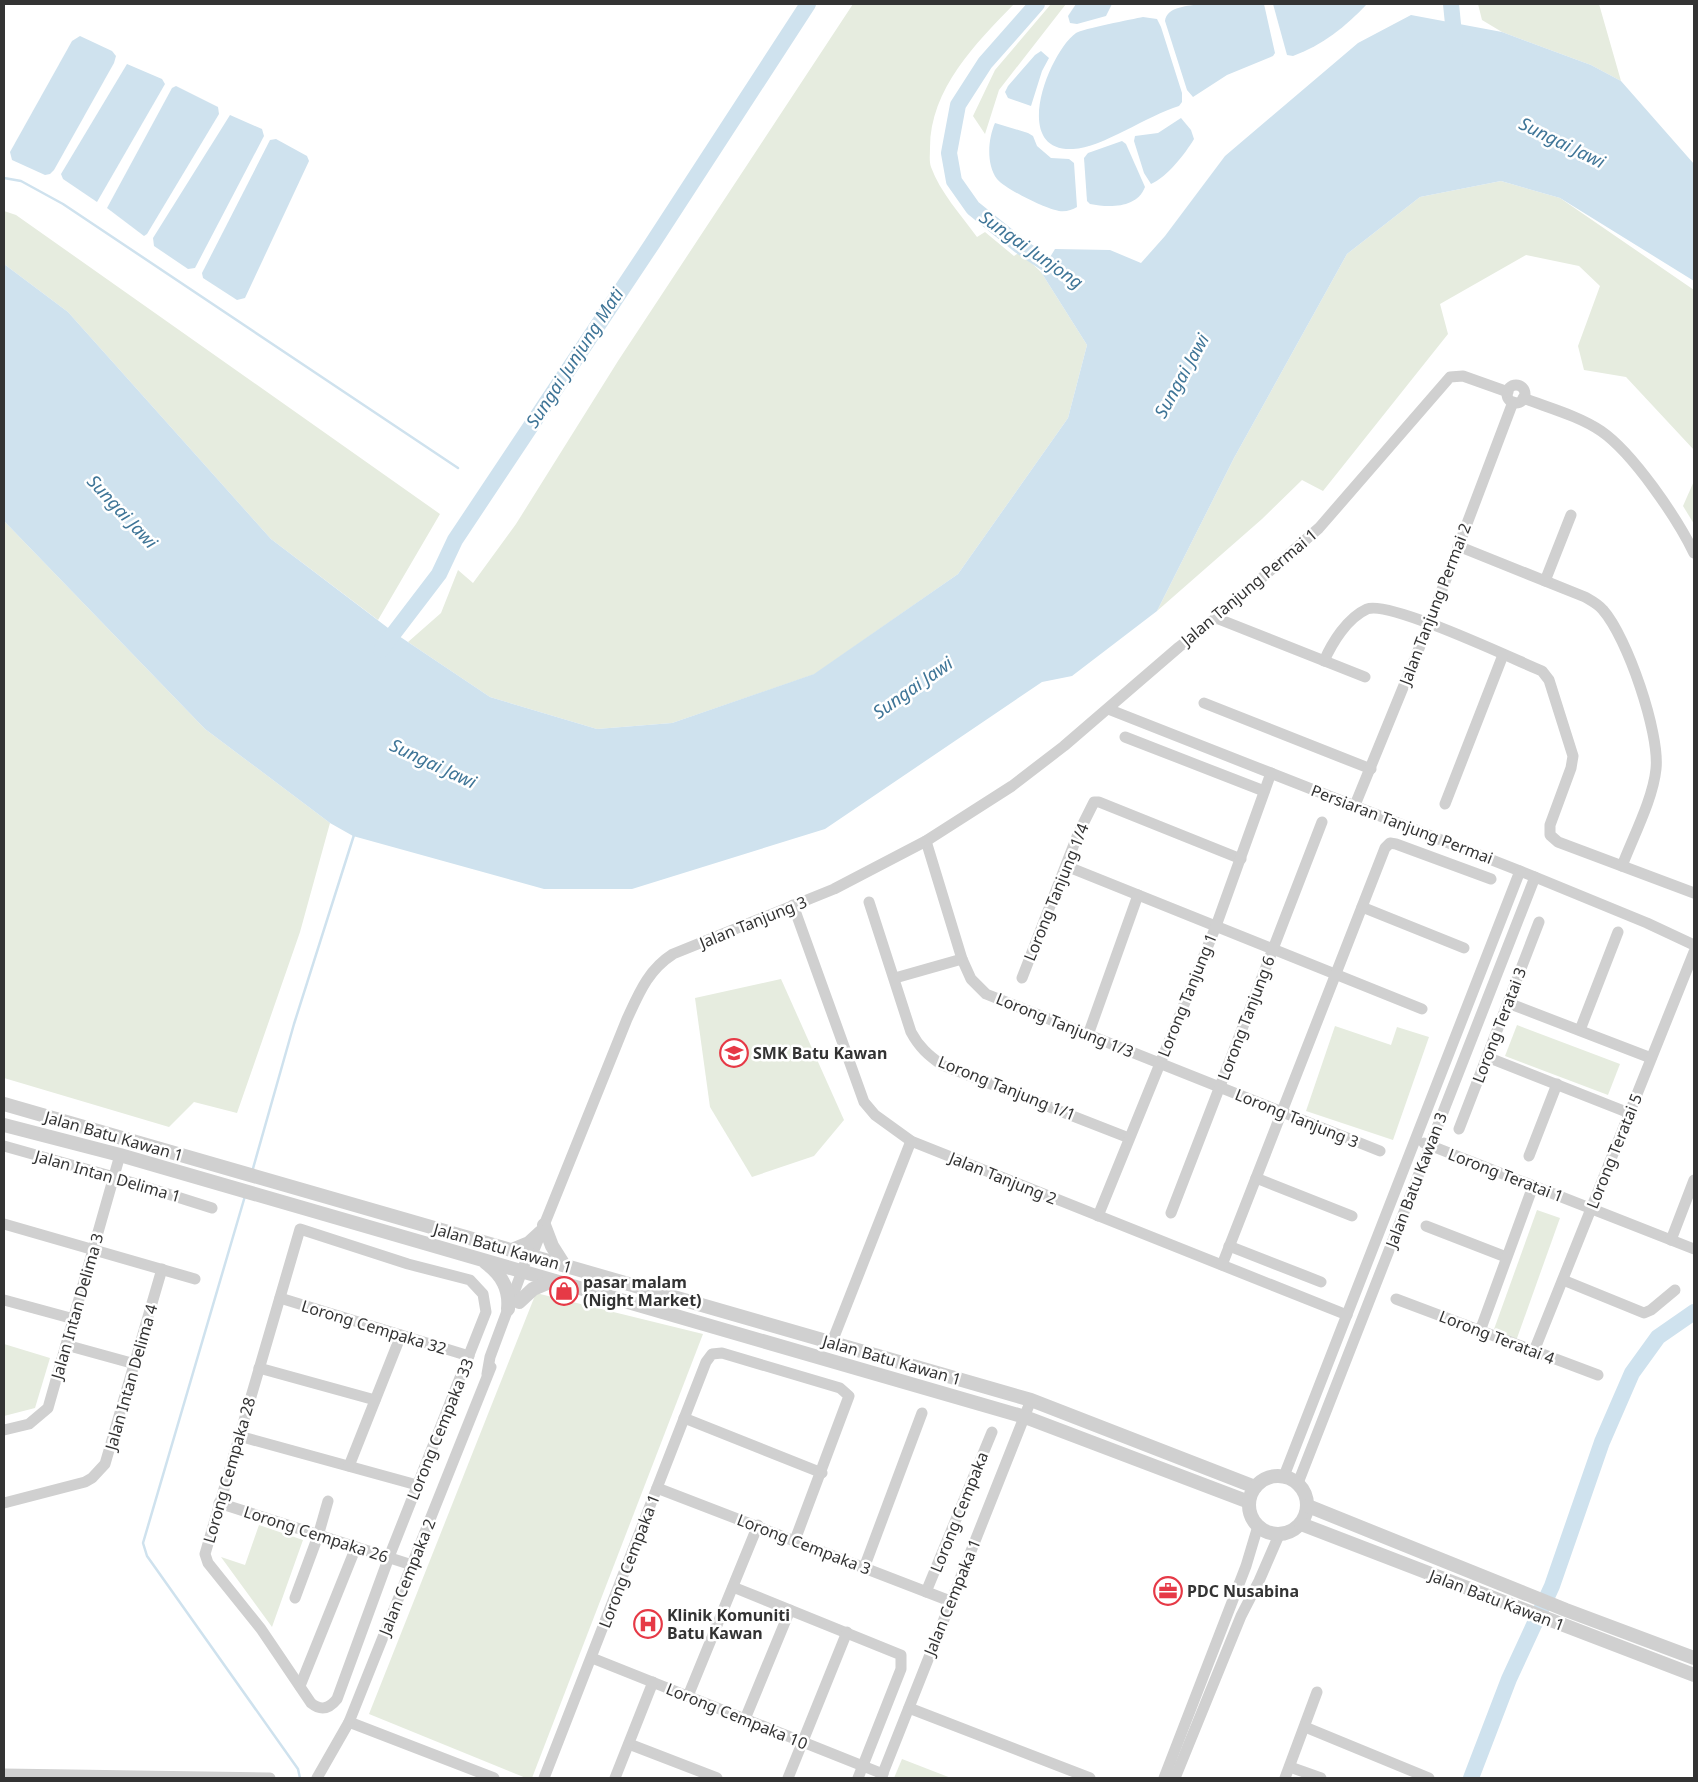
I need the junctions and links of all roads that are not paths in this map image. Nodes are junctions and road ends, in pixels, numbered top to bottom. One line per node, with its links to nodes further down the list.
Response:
1 (1515, 397): 3 (street, Jalan Tanjung Permai 2); 4 (street); 6 (street, Jalan Tanjung Permai 1)
2 (1571, 515): 5 (street)
3 (1458, 546): 5 (street); 7 (street, Jalan Tanjung Permai 2)
4 (1694, 553)
5 (1545, 581): 23 (street)
6 (1216, 618): 9 (street); 12 (street, Jalan Tanjung Permai 1)
7 (1429, 624): 8 (street); 9 (street); 14 (street, Jalan Tanjung Permai 2)
8 (1503, 655): 17 (street); 23 (street)
9 (1324, 661): 10 (street)
10 (1364, 677)
11 (1204, 703): 14 (street)
12 (1108, 709): 15 (street, Persiaran Tanjung Permai); 20 (street, Jalan Tanjung 3)
13 (1125, 737): 16 (street)
14 (1371, 769): 18 (street, Jalan Tanjung Permai 2)
15 (1271, 773): 16 (street, Lorong Tanjung 1); 18 (street, Persiaran Tanjung Permai)
16 (1264, 791): 21 (street, Lorong Tanjung 1)
17 (1445, 804)
18 (1355, 805): 24 (street, Persiaran Tanjung Permai)
19 (1322, 822): 37 (street, Lorong Tanjung 6)
20 (926, 841): 30 (street, Jalan Tanjung 3); 39 (street, Lorong Tanjung 1/3)
21 (1241, 859): 22 (street, Lorong Tanjung 1/4); 33 (street, Lorong Tanjung 1)
22 (1066, 866): 28 (street); 42 (street, Lorong Tanjung 1/4)
23 (1622, 866): 27 (street)
24 (1520, 871): 25 (street, Persiaran Tanjung Permai); 58 (street, Jalan Batu Kawan 3)
25 (1535, 876): 35 (street, Persiaran Tanjung Permai); 60 (street, Jalan Batu Kawan 3)
26 (1491, 879): 31 (street)
27 (1694, 893)
28 (1138, 895): 33 (street); 46 (street)
29 (869, 902): 41 (street, Lorong Tanjung 1/1)
30 (793, 905): 59 (street, Jalan Tanjung 2); 76 (street, Jalan Tanjung 3)
31 (1362, 907): 36 (street); 40 (street)
32 (1540, 922): 43 (street, Lorong Teratai 3)
33 (1216, 926): 37 (street); 49 (street, Lorong Tanjung 1)
34 (1618, 932): 45 (street)
35 (1694, 945)
36 (1464, 948)
37 (1273, 949): 40 (street); 51 (street, Lorong Tanjung 6)
38 (1694, 952): 48 (street, Lorong Teratai 5)
39 (962, 959): 41 (street); 46 (street, Lorong Tanjung 1/3)
40 (1335, 974): 44 (street); 53 (street)
41 (895, 978): 57 (street, Lorong Tanjung 1/1)
42 (1022, 978)
43 (1508, 1003): 45 (street); 47 (street, Lorong Teratai 3)
44 (1422, 1009)
45 (1580, 1030): 48 (street)
46 (1088, 1035): 49 (street, Lorong Tanjung 1/3)
47 (1487, 1057): 50 (street); 56 (street, Lorong Teratai 3)
48 (1651, 1058): 54 (street, Lorong Teratai 5)
49 (1159, 1062): 51 (street, Lorong Tanjung 3); 57 (street, Lorong Tanjung 1)
50 (1557, 1084): 54 (street); 64 (street)
51 (1220, 1087): 53 (street, Lorong Tanjung 3); 71 (street, Lorong Tanjung 6)
52 (4, 1104): 82 (street, Jalan Batu Kawan 1)
53 (1282, 1112): 62 (street, Lorong Tanjung 3); 66 (street)
54 (1629, 1113): 70 (street, Lorong Teratai 5)
55 (4, 1125): 63 (street, Jalan Batu Kawan 1)
56 (1459, 1129)
57 (1129, 1138): 72 (street, Lorong Tanjung 1)
58 (1415, 1140): 60 (street, Lorong Teratai 1); 99 (street, Jalan Batu Kawan 3)
59 (911, 1141): 72 (street, Jalan Tanjung 2); 103 (street)
60 (1430, 1145): 68 (street, Lorong Teratai 1); 121 (street, Jalan Batu Kawan 3)
61 (4, 1146): 65 (street, Jalan Intan Delima 1)
62 (1380, 1150)
63 (120, 1155): 65 (street, Jalan Intan Delima 3); 85 (street, Jalan Batu Kawan 1)
64 (1529, 1156)
65 (114, 1176): 69 (street, Jalan Intan Delima 1); 80 (street, Jalan Intan Delima 3)
66 (1256, 1178): 73 (street); 79 (street)
67 (1694, 1180): 78 (street)
68 (1533, 1186): 70 (street, Lorong Teratai 1); 84 (street)
69 (212, 1208)
70 (1591, 1208): 78 (street, Lorong Teratai 1); 91 (street, Lorong Teratai 5)
71 (1171, 1213)
72 (1098, 1216): 87 (street, Jalan Tanjung 2)
73 (1352, 1216)
74 (4, 1224): 80 (street)
75 (1426, 1226): 84 (street)
76 (542, 1228): 82 (street); 83 (street, Jalan Tanjung 3); 86 (street)
77 (300, 1229): 95 (street, Lorong Cempaka 28); 106 (street, Lorong Cempaka 33)
78 (1671, 1240): 81 (street, Lorong Teratai 1)
79 (1229, 1246): 87 (street); 93 (street)
80 (94, 1249): 88 (street); 100 (street, Jalan Intan Delima 3)
81 (1694, 1249)
82 (512, 1250): 83 (street, Jalan Batu Kawan 1)
83 (533, 1254): 86 (street, Jalan Batu Kawan 1); 89 (street, Jalan Cempaka 2)
84 (1506, 1258): 101 (street)
85 (484, 1261): 89 (street, Jalan Batu Kawan 1); 98 (street)
86 (564, 1265): 103 (street, Jalan Batu Kawan 1)
87 (1222, 1265): 99 (street, Jalan Tanjung 2)
88 (162, 1269): 90 (street); 107 (street, Jalan Intan Delima 4)
89 (526, 1273): 92 (street, Jalan Batu Kawan 1); 98 (street, Jalan Cempaka 2)
90 (195, 1279)
91 (1563, 1280): 94 (street); 105 (street, Lorong Teratai 5)
92 (552, 1281): 98 (street); 113 (street, Jalan Batu Kawan 1)
93 (1321, 1282)
94 (1674, 1290)
95 (280, 1298): 102 (street, Lorong Cempaka 32); 108 (street, Lorong Cempaka 28)
96 (1396, 1299): 101 (street, Lorong Teratai 4)
97 (4, 1300): 100 (street)
98 (514, 1305): 138 (street, Jalan Cempaka 2)
99 (1347, 1315): 120 (street, Jalan Batu Kawan 3)
100 (74, 1319): 104 (street, Jalan Intan Delima 3)
101 (1480, 1331): 105 (street, Lorong Teratai 4)
102 (401, 1335): 106 (street, Lorong Cempaka 32); 110 (street)
103 (832, 1342): 111 (street, Jalan Batu Kawan 1)
104 (66, 1345): 107 (street); 115 (street, Jalan Intan Delima 3)
105 (1534, 1351): 109 (street, Lorong Teratai 4)
106 (469, 1356): 122 (street, Lorong Cempaka 33)
107 (136, 1364): 127 (street, Jalan Intan Delima 4)
108 (259, 1368): 110 (street); 117 (street, Lorong Cempaka 28)
109 (1598, 1375)
110 (375, 1400): 118 (street)
111 (1031, 1400): 113 (street, Jalan Cempaka 1); 123 (street, Jalan Batu Kawan 1)
112 (922, 1413): 139 (street)
113 (1025, 1417): 126 (street, Jalan Batu Kawan 1); 143 (street, Jalan Cempaka 1)
114 (684, 1418): 119 (street); 119 (street, Lorong Cempaka 1); 124 (street, Lorong Cempaka 1)
115 (4, 1430)
116 (992, 1432): 141 (street, Lorong Cempaka)
117 (239, 1436): 118 (street); 128 (street, Lorong Cempaka 28)
118 (349, 1466): 122 (street)
119 (822, 1472): 135 (street)
120 (1284, 1476): 121 (street); 123 (street)
121 (1298, 1483): 129 (street)
122 (417, 1485): 137 (street, Lorong Cempaka 33)
123 (1255, 1487): 126 (street)
124 (658, 1488): 131 (street, Lorong Cempaka 3); 146 (street, Lorong Cempaka 1)
125 (328, 1502): 134 (street)
126 (1249, 1502): 132 (street)
127 (4, 1503)
128 (219, 1503): 134 (street, Lorong Cempaka 26); 150 (street, Lorong Cempaka 28)
129 (1308, 1506): 130 (street); 147 (street, Jalan Batu Kawan 1)
130 (1301, 1524): 133 (street); 148 (street, Jalan Batu Kawan 1)
131 (758, 1525): 135 (street, Lorong Cempaka 3); 140 (street)
132 (1258, 1526): 133 (street); 172 (street)
133 (1279, 1535): 173 (street)
134 (318, 1536): 136 (street, Lorong Cempaka 26); 142 (street)
135 (796, 1540): 139 (street, Lorong Cempaka 3)
136 (356, 1547): 137 (street, Lorong Cempaka 26); 150 (street)
137 (389, 1557): 138 (street, Lorong Cempaka 26); 150 (street, Lorong Cempaka 33)
138 (412, 1565): 155 (street, Jalan Cempaka 2)
139 (864, 1568): 141 (street, Lorong Cempaka 3)
140 (733, 1587): 144 (street); 152 (street)
141 (926, 1592): 143 (street, Lorong Cempaka 3)
142 (295, 1598)
143 (950, 1602): 153 (street, Jalan Cempaka 1)
144 (790, 1610): 145 (street); 154 (street)
145 (847, 1632): 157 (street); 159 (street)
146 (592, 1658): 149 (street, Lorong Cempaka 10); 166 (street, Lorong Cempaka 1)
147 (1694, 1658)
148 (1694, 1675)
149 (653, 1682): 152 (street, Lorong Cempaka 10); 158 (street)
150 (300, 1686)
151 (1317, 1692): 156 (street)
152 (688, 1696): 154 (street, Lorong Cempaka 10)
153 (908, 1708): 162 (street, Jalan Cempaka 1); 171 (street)
154 (746, 1719): 157 (street, Lorong Cempaka 10)
155 (349, 1722): 164 (street, Jalan Cempaka 2); 165 (street)
156 (1304, 1727): 160 (street); 176 (street)
157 (803, 1742): 159 (street, Lorong Cempaka 10); 169 (street)
158 (629, 1744): 167 (street); 168 (street)
159 (863, 1766): 162 (street, Lorong Cempaka 10); 170 (street)
160 (1290, 1767): 174 (street); 175 (street)
161 (4, 1774): 163 (street)
162 (882, 1776)
163 (270, 1778)
164 (318, 1778)
165 (494, 1778)
166 (544, 1778)
167 (615, 1778)
168 (717, 1778)
169 (788, 1778)
170 (858, 1778)
171 (1090, 1778)
172 (1164, 1778)
173 (1175, 1778)
174 (1285, 1778)
175 (1321, 1778)
176 (1429, 1778)

